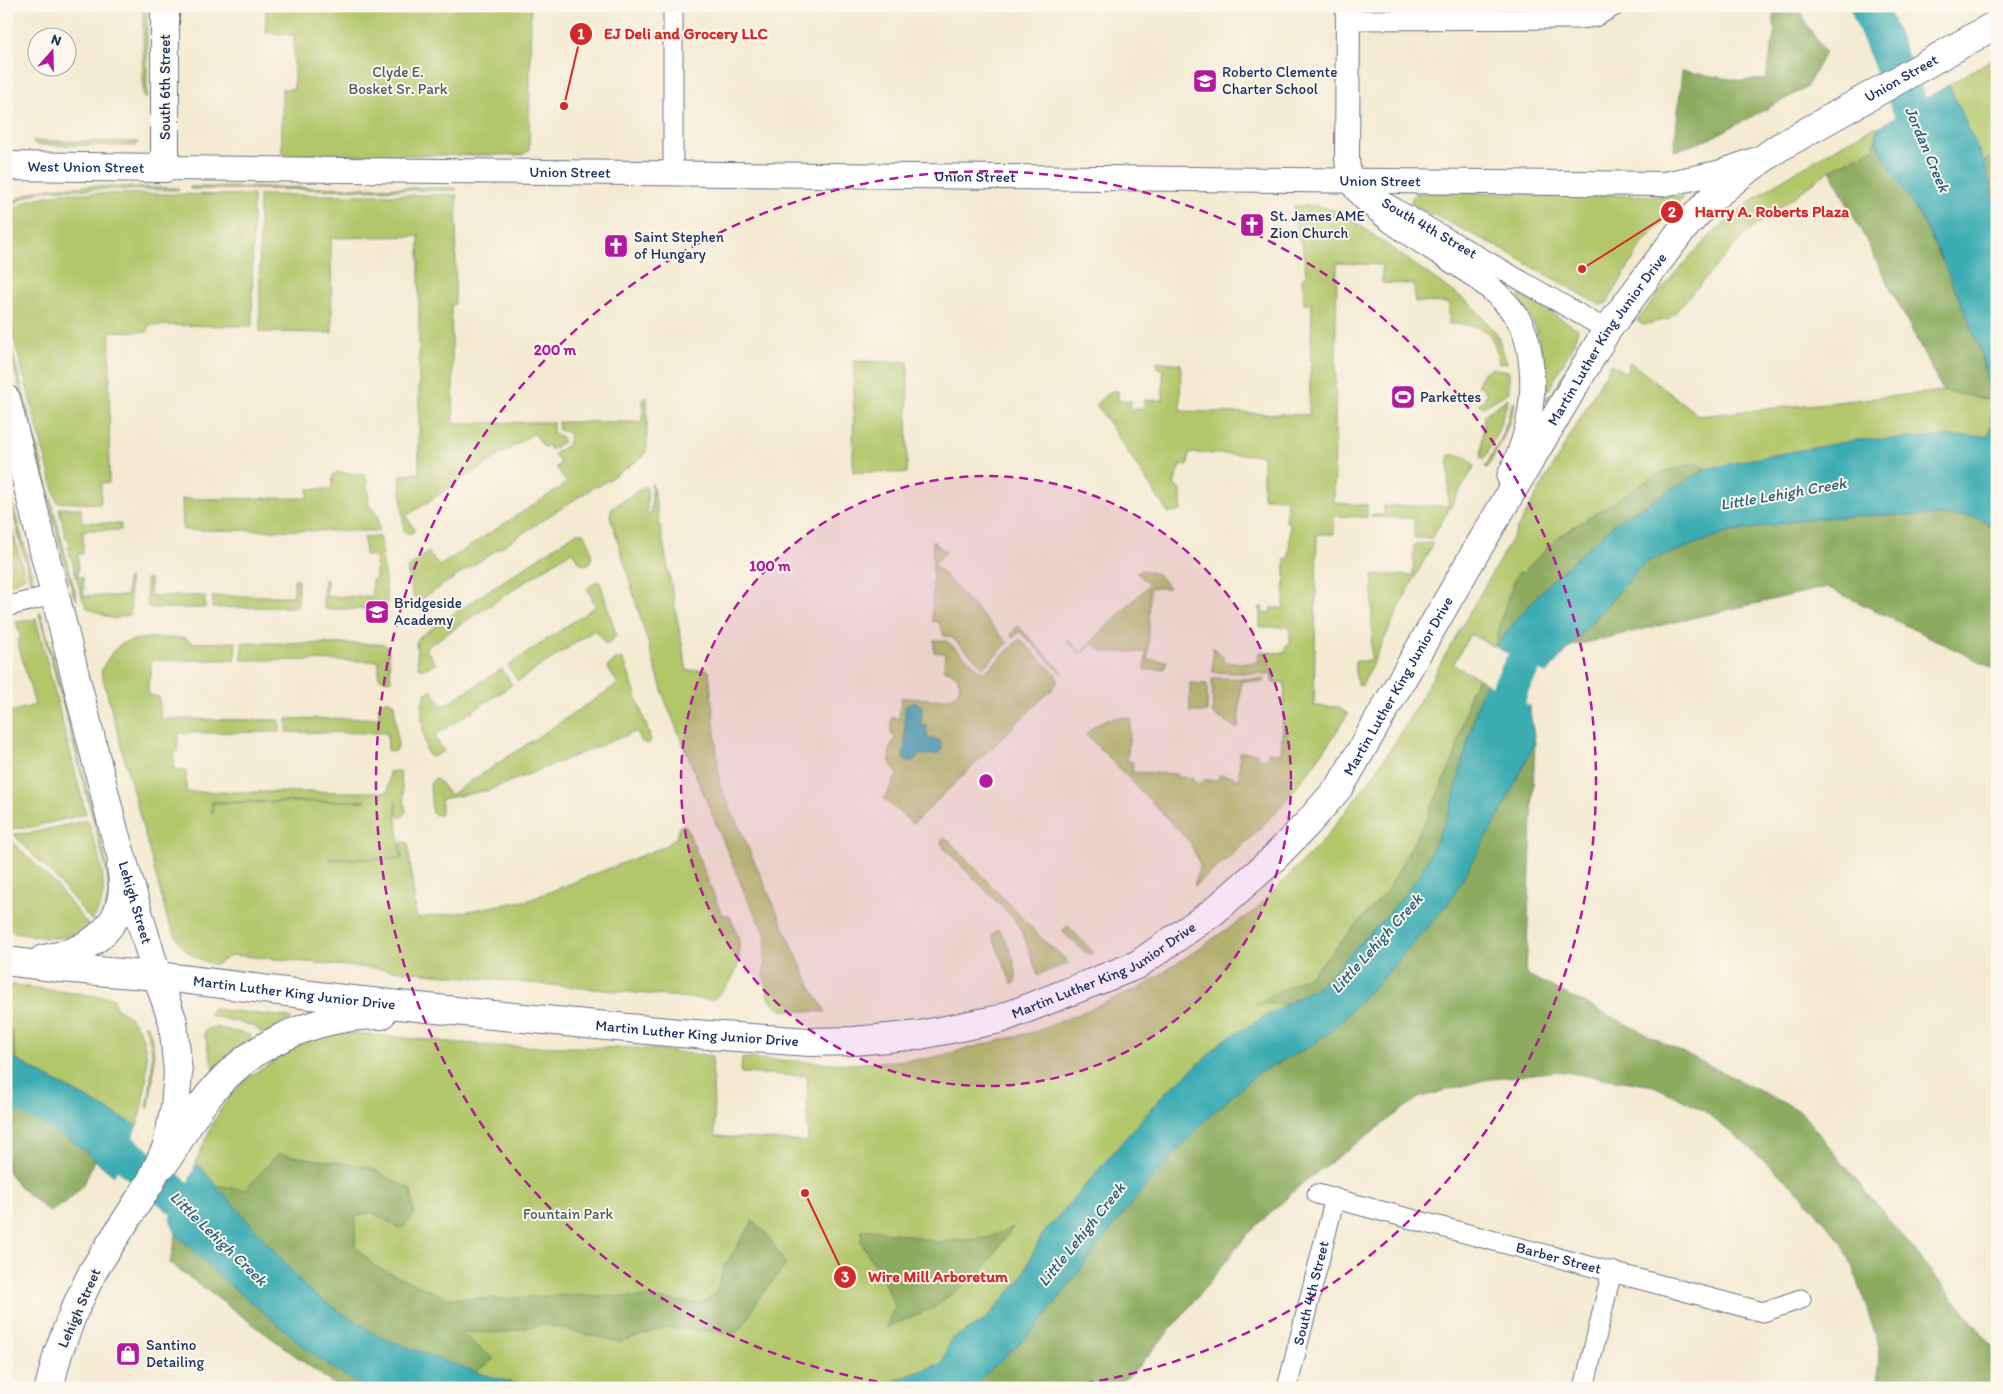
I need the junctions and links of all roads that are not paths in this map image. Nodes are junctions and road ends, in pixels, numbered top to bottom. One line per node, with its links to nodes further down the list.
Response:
1 (165, 6): 10 (main road, South 6th Street)
2 (674, 6): 11 (street)
3 (1615, 6): 4 (street)
4 (1348, 13): 12 (street)
5 (1997, 24): 6 (main road, Union Street)
6 (1806, 133): 7 (main road, Martin Luther King Junior Drive)
7 (1778, 148): 12 (street, Union Street); 14 (main road, Martin Luther King Junior Drive)
8 (6, 166): 9 (main road, West Union Street)
9 (76, 168): 10 (main road, West Union Street); 13 (main road)
10 (165, 168): 11 (street, Union Street)
11 (673, 173): 12 (street, Union Street)
12 (1350, 180): 14 (street, South 4th Street); 16 (street)
13 (6, 186)
14 (1607, 330): 16 (main road, Martin Luther King Junior Drive)
15 (6, 399): 17 (main road, Lehigh Street)
16 (1468, 565): 22 (main road, Martin Luther King Junior Drive)
17 (55, 594): 18 (street); 19 (main road, Lehigh Street)
18 (6, 607)
19 (114, 831): 20 (main road); 21 (main road, Lehigh Street)
20 (6, 959): 21 (main road, Martin Luther King Junior Drive)
21 (157, 976): 22 (main road, Martin Luther King Junior Drive); 23 (main road, Lehigh Street)
22 (493, 1015): 23 (main road)
23 (171, 1148): 27 (main road, Lehigh Street)
24 (1326, 1196): 25 (street, Barber Street); 28 (street, South 4th Street)
25 (1612, 1271): 26 (street, Barber Street); 29 (street)
26 (1801, 1299)
27 (49, 1388)
28 (1288, 1388)
29 (1584, 1388)

